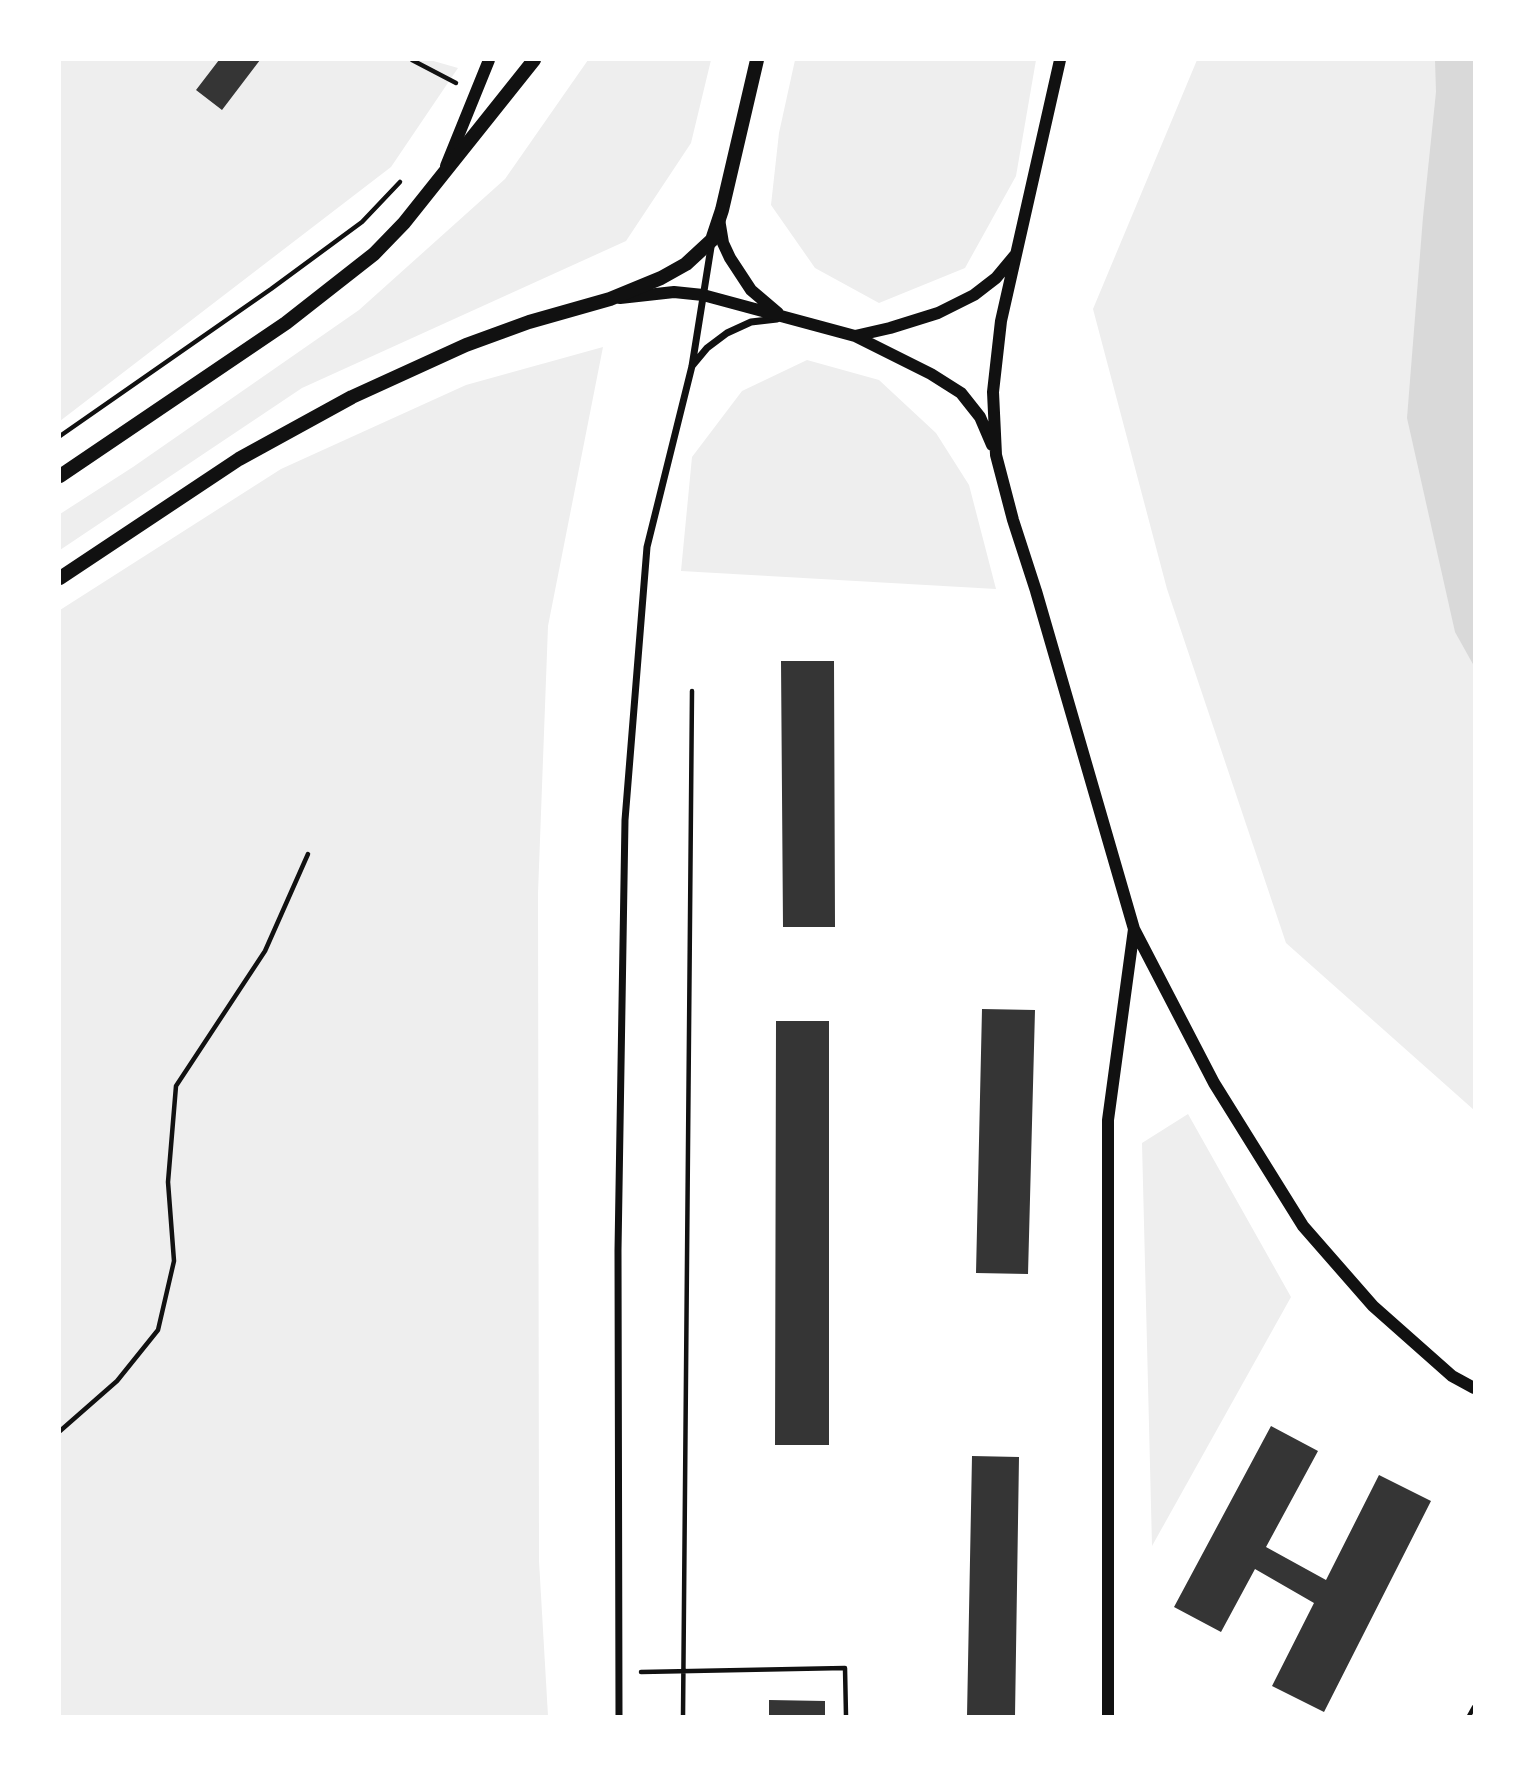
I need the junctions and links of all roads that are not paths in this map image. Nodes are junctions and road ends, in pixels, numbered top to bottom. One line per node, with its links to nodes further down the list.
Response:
1 (489, 60): 5 (street)
2 (534, 60): 5 (main road)
3 (757, 60): 6 (main road)
4 (1060, 60): 8 (street)
5 (442, 177): 15 (main road)
6 (719, 219): 7 (main road); 11 (street)
7 (712, 240): 9 (street); 10 (main road)
8 (1018, 251): 12 (street); 14 (street)
9 (704, 295): 10 (street); 11 (street); 13 (street)
10 (610, 299): 16 (main road)
11 (784, 317): 12 (street); 13 (street)
12 (855, 336): 14 (street)
13 (692, 366): 19 (street)
14 (996, 455): 17 (street)
15 (60, 476)
16 (60, 578)
17 (1134, 929): 18 (street); 20 (street)
18 (1475, 1388)
19 (620, 1717)
20 (1108, 1717)

